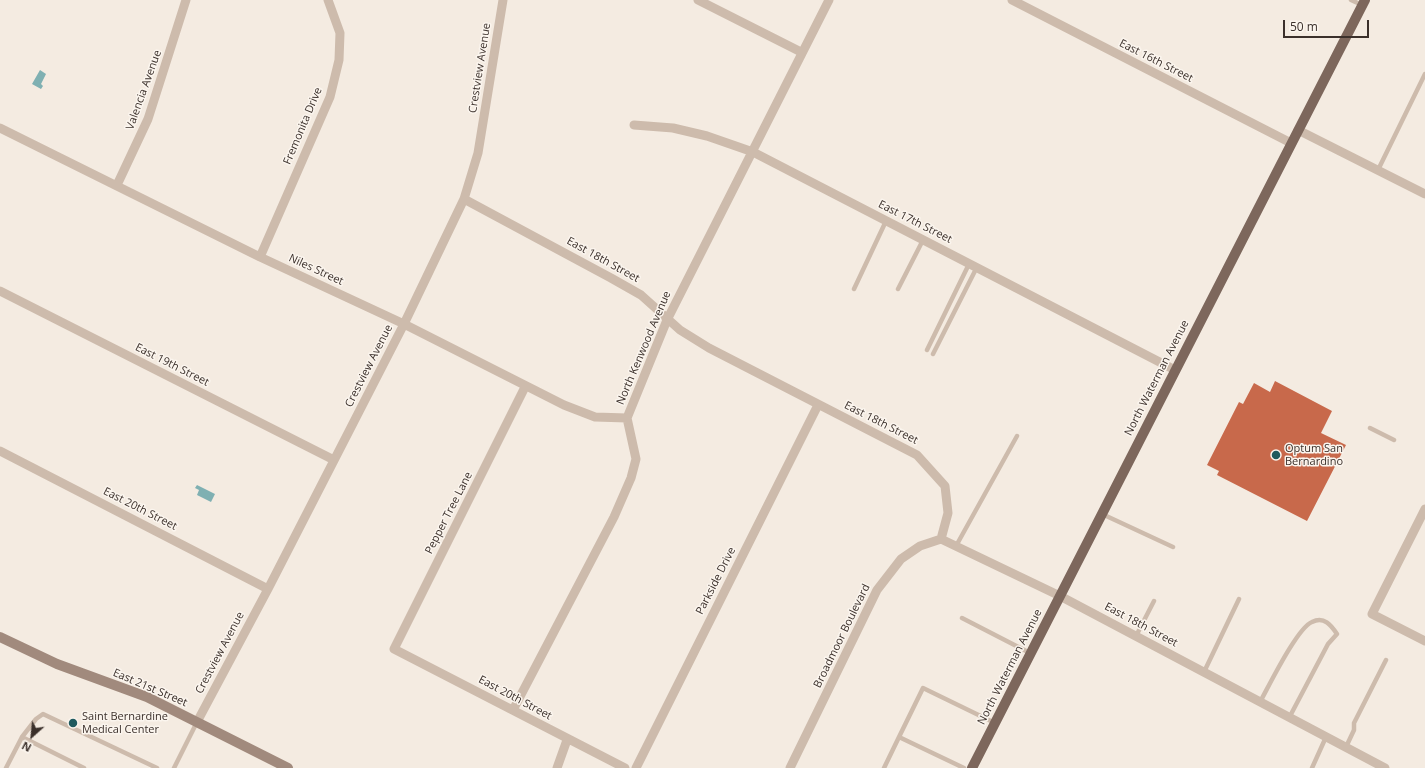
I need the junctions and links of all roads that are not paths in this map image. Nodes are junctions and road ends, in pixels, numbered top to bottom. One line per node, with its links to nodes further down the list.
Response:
1 (186, 0): 17 (street, Valencia Avenue)
2 (328, 0): 22 (street, Fremonita Drive)
3 (503, 0): 19 (street, Crestview Avenue)
4 (698, 0): 9 (street)
5 (829, 0): 9 (street, North Kenwood Avenue)
6 (1012, 0): 14 (street, East 16th Street)
7 (1351, 0): 8 (lane)
8 (1364, 3): 13 (main road, North Waterman Avenue)
9 (801, 52): 15 (street, North Kenwood Avenue)
10 (1425, 74): 16 (lane)
11 (634, 125): 15 (street, East 17th Street)
12 (0, 128): 17 (street, Niles Street)
13 (1298, 130): 14 (main road, North Waterman Avenue); 16 (street)
14 (1291, 143): 31 (main road, North Waterman Avenue)
15 (753, 152): 20 (street, East 17th Street); 27 (street, North Kenwood Avenue)
16 (1378, 170): 18 (street)
17 (117, 185): 22 (street, Niles Street)
18 (1425, 194)
19 (464, 199): 27 (street, East 18th Street); 28 (street, Crestview Avenue)
20 (886, 221): 21 (street, East 17th Street); 24 (lane)
21 (923, 240): 23 (street, East 17th Street); 25 (lane)
22 (260, 257): 28 (street, Niles Street)
23 (973, 266): 29 (lane); 30 (lane); 31 (street, East 17th Street)
24 (854, 289)
25 (898, 289)
26 (0, 291): 39 (street, East 19th Street)
27 (667, 320): 33 (street, East 18th Street); 34 (street, North Kenwood Avenue)
28 (404, 324): 32 (street, Niles Street); 39 (street, Crestview Avenue)
29 (927, 350)
30 (934, 354)
31 (1175, 370): 41 (main road, North Waterman Avenue)
32 (526, 387): 34 (street, Niles Street); 53 (street, Pepper Tree Lane)
33 (818, 405): 42 (street, East 18th Street); 74 (street, Parkside Drive)
34 (627, 418): 58 (street, North Kenwood Avenue)
35 (1370, 428): 37 (lane)
36 (1017, 436): 43 (lane)
37 (1394, 440)
38 (0, 451): 45 (street, East 20th Street)
39 (334, 460): 45 (street, Crestview Avenue)
40 (1425, 509): 52 (street)
41 (1102, 513): 44 (lane); 46 (main road, North Waterman Avenue)
42 (941, 539): 43 (street, East 18th Street); 75 (street, Broadmoor Boulevard)
43 (956, 546): 46 (street, East 18th Street)
44 (1173, 547)
45 (268, 589): 60 (street, Crestview Avenue)
46 (1060, 596): 50 (street, East 18th Street); 54 (main road, North Waterman Avenue)
47 (1240, 599): 56 (lane)
48 (1154, 601): 50 (lane)
49 (962, 618): 54 (lane)
50 (1136, 636): 56 (street, East 18th Street)
51 (0, 637): 60 (street, East 21st Street)
52 (1425, 641)
53 (394, 649): 58 (street, East 20th Street)
54 (1030, 653): 61 (main road, North Waterman Avenue)
55 (1386, 660): 66 (lane)
56 (1204, 672): 57 (street, East 18th Street)
57 (1260, 702): 59 (street, East 18th Street); 59 (lane)
58 (513, 710): 65 (street, East 20th Street)
59 (1289, 718): 64 (street, East 18th Street)
60 (197, 722): 70 (lane); 71 (street, East 21st Street)
61 (995, 723): 63 (lane); 78 (main road, North Waterman Avenue)
62 (22, 737): 67 (lane); 68 (lane); 69 (lane)
63 (899, 737): 76 (lane); 77 (lane)
64 (1326, 737): 66 (street, East 18th Street); 79 (lane)
65 (567, 740): 72 (street); 73 (street, East 20th Street)
66 (1346, 747): 80 (street, East 18th Street)
67 (6, 768)
68 (84, 768)
69 (157, 768)
70 (174, 768)
71 (288, 768)
72 (557, 768)
73 (625, 768)
74 (636, 768)
75 (790, 768)
76 (884, 768)
77 (964, 768)
78 (972, 768)
79 (1312, 768)
80 (1385, 768)

